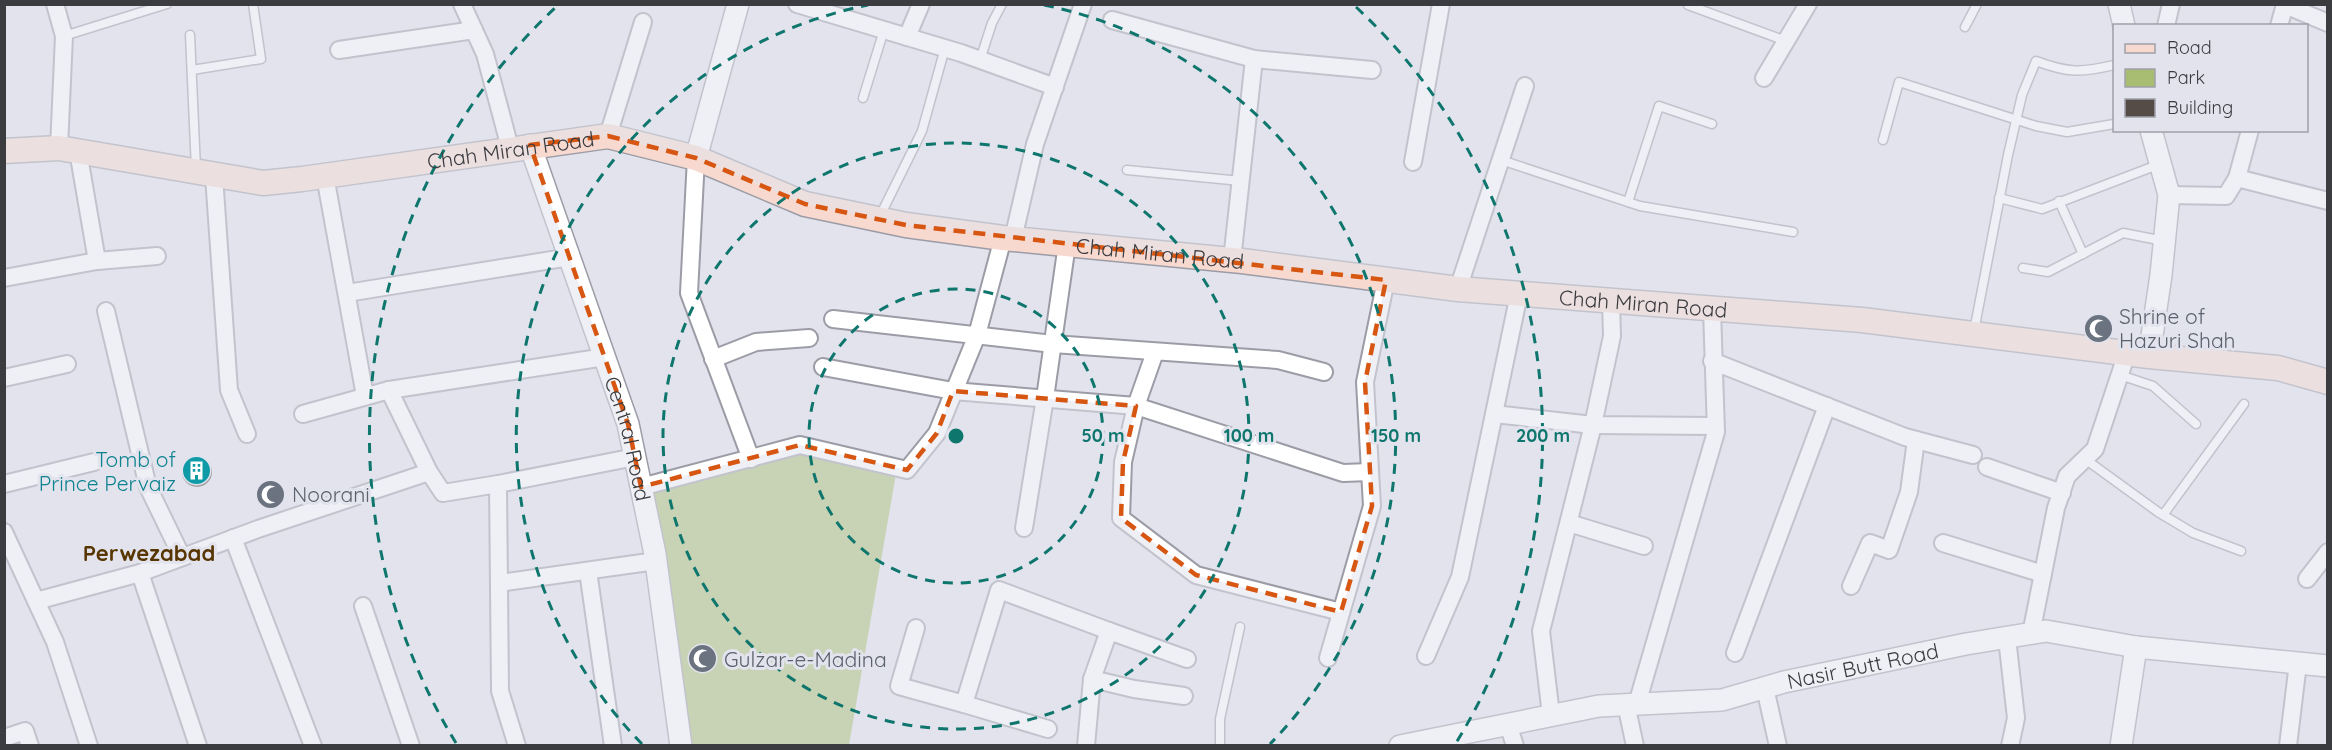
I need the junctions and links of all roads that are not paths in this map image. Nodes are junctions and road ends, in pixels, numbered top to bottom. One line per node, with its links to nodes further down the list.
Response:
1 (55, 4): 27 (street)
2 (167, 4): 27 (lane)
3 (253, 4): 35 (lane)
4 (462, 4): 24 (street)
5 (738, 4): 51 (street)
6 (797, 4): 25 (street)
7 (921, 4): 28 (street)
8 (1002, 4): 33 (lane)
9 (1083, 4): 39 (street)
10 (1441, 4): 53 (street)
11 (1808, 4): 29 (street)
12 (1977, 4): 23 (lane)
13 (2119, 4): 20 (street)
14 (2171, 4): 21 (street)
15 (1688, 5): 29 (lane)
16 (2285, 5): 19 (street); 22 (street)
17 (1112, 20): 32 (street)
18 (643, 22): 46 (street)
19 (2328, 23)
20 (2124, 24)
21 (2166, 24)
22 (2280, 24)
23 (1965, 27)
24 (474, 30): 31 (street); 48 (street)
25 (884, 30): 28 (street); 40 (lane)
26 (190, 35): 35 (lane)
27 (64, 36): 49 (street)
28 (907, 37): 30 (street)
29 (1786, 41): 37 (street)
30 (945, 48): 33 (street); 65 (lane)
31 (339, 50)
32 (1254, 59): 36 (street); 59 (street)
33 (980, 60): 39 (street)
34 (2113, 65): 41 (lane)
35 (192, 70): 56 (lane)
36 (1372, 70)
37 (1764, 78)
38 (1525, 86): 52 (street)
39 (1055, 87): 67 (street)
40 (863, 98)
41 (2016, 121): 43 (lane); 47 (lane); 61 (lane)
42 (1712, 123): 64 (lane)
43 (2113, 124)
44 (2152, 132): 54 (street)
45 (2249, 132): 58 (street)
46 (608, 136): 48 (main road, Chah Miran Road); 51 (main road, Chah Miran Road)
47 (1883, 140)
48 (520, 147): 57 (main road, Chah Miran Road); 72 (street, Central Road)
49 (68, 149): 50 (main road, Chah Miran Road); 56 (main road, Chah Miran Road); 74 (street)
50 (4, 151)
51 (696, 158): 65 (main road, Chah Miran Road); 91 (street)
52 (1501, 160): 64 (lane); 78 (street)
53 (1413, 162)
54 (2160, 164): 60 (street); 62 (lane)
55 (1127, 170): 59 (lane)
56 (205, 174): 57 (main road, Chah Miran Road); 111 (street)
57 (325, 176): 79 (street)
58 (2237, 178): 60 (street); 63 (street)
59 (1240, 181): 73 (street)
60 (2169, 195): 68 (street)
61 (1999, 198): 62 (lane); 85 (lane)
62 (2060, 201): 70 (lane)
63 (2328, 201)
64 (1628, 202): 66 (lane)
65 (878, 219): 67 (main road, Chah Miran Road)
66 (1793, 232)
67 (1008, 239): 69 (main road, Chah Miran Road); 86 (street)
68 (2164, 241): 70 (lane); 93 (street)
69 (1067, 244): 73 (main road, Chah Miran Road); 88 (street)
70 (2083, 254): 75 (lane)
71 (157, 256): 74 (street)
72 (570, 257): 79 (street); 90 (street, Central Road)
73 (1232, 260): 77 (main road, Chah Miran Road)
74 (97, 261): 76 (street)
75 (2023, 268)
76 (4, 278)
77 (1386, 280): 78 (main road, Chah Miran Road); 120 (street)
78 (1458, 289): 80 (main road, Chah Miran Road)
79 (347, 292): 101 (street)
80 (1520, 294): 81 (main road, Chah Miran Road); 107 (street)
81 (1611, 301): 82 (main road, Chah Miran Road); 109 (street)
82 (1712, 309): 85 (main road, Chah Miran Road); 92 (street)
83 (106, 311): 134 (street)
84 (833, 319): 86 (street)
85 (1973, 334): 93 (main road, Chah Miran Road)
86 (977, 335): 88 (street); 100 (street)
87 (809, 338): 91 (street)
88 (1053, 344): 89 (street); 102 (street)
89 (1155, 352): 96 (street); 104 (street)
90 (605, 357): 99 (street); 114 (street, Central Road)
91 (713, 359): 115 (street)
92 (1713, 361): 105 (street); 110 (street)
93 (2132, 361): 98 (main road, Chah Miran Road); 108 (lane); 116 (street)
94 (67, 364): 97 (street)
95 (823, 367): 100 (street)
96 (1324, 372)
97 (4, 378)
98 (2328, 382)
99 (389, 390): 101 (street); 119 (street)
100 (953, 391): 102 (street); 115 (street)
101 (365, 396): 106 (street)
102 (1045, 398): 104 (street); 127 (street)
103 (2244, 404): 125 (lane)
104 (1136, 406): 120 (street); 144 (street)
105 (1827, 406): 112 (street); 151 (street)
106 (303, 414)
107 (1494, 414): 109 (street); 152 (street)
108 (2196, 424)
109 (1593, 425): 110 (street); 126 (street)
110 (1715, 426): 160 (street)
111 (247, 434)
112 (1916, 440): 113 (street); 141 (street)
113 (1973, 455)
114 (635, 457): 122 (street); 123 (street, Central Road)
115 (751, 459): 123 (street)
116 (2085, 459): 124 (street); 125 (lane)
117 (94, 462): 121 (street)
118 (1987, 467): 124 (street)
119 (429, 472): 122 (street); 129 (street)
120 (1370, 472): 144 (street)
121 (4, 484)
122 (498, 484): 140 (street)
123 (641, 487): 135 (street, Central Road)
124 (2062, 493): 138 (street)
125 (2163, 515): 132 (lane)
126 (1569, 523): 131 (street); 162 (street)
127 (1024, 528)
128 (4, 532): 142 (street)
129 (233, 538): 134 (street); 170 (street)
130 (1944, 543): 138 (street)
131 (1644, 546)
132 (2241, 551)
133 (2328, 552): 139 (street)
134 (182, 557): 137 (street)
135 (656, 561): 136 (street); 174 (street, Central Road)
136 (588, 571): 140 (street); 173 (street)
137 (140, 573): 142 (street); 169 (street)
138 (2043, 574): 148 (street)
139 (2307, 579)
140 (499, 584): 172 (street)
141 (1851, 586)
142 (36, 601): 168 (street)
143 (363, 606): 171 (street)
144 (1341, 612): 154 (street)
145 (1240, 627): 176 (lane)
146 (916, 628): 161 (street)
147 (1108, 631): 153 (street); 157 (street); 161 (street)
148 (2031, 634): 149 (street, Nasir Butt Road); 150 (street, Nasir Butt Road)
149 (2007, 638): 158 (street, Nasir Butt Road); 180 (street)
150 (2136, 647): 155 (street, Nasir Butt Road); 181 (street)
151 (1735, 653)
152 (1426, 656)
153 (1187, 658)
154 (1328, 658)
155 (2298, 663): 156 (street, Nasir Butt Road); 182 (street)
156 (2328, 666)
157 (1092, 678): 159 (street); 175 (street)
158 (1765, 688): 160 (street, Nasir Butt Road); 179 (street)
159 (1184, 696)
160 (1632, 704): 162 (street, Nasir Butt Road); 178 (street)
161 (964, 705): 164 (street)
162 (1551, 715): 163 (street, Nasir Butt Road)
163 (1508, 724): 166 (street, Nasir Butt Road); 177 (street)
164 (1048, 729)
165 (4, 738): 167 (street)
166 (1408, 745)
167 (30, 746)
168 (89, 746)
169 (198, 746)
170 (313, 746)
171 (411, 746)
172 (517, 746)
173 (613, 746)
174 (681, 746)
175 (1086, 746)
176 (1220, 746)
177 (1515, 746)
178 (1635, 746)
179 (1778, 746)
180 (2010, 746)
181 (2121, 746)
182 (2288, 746)

